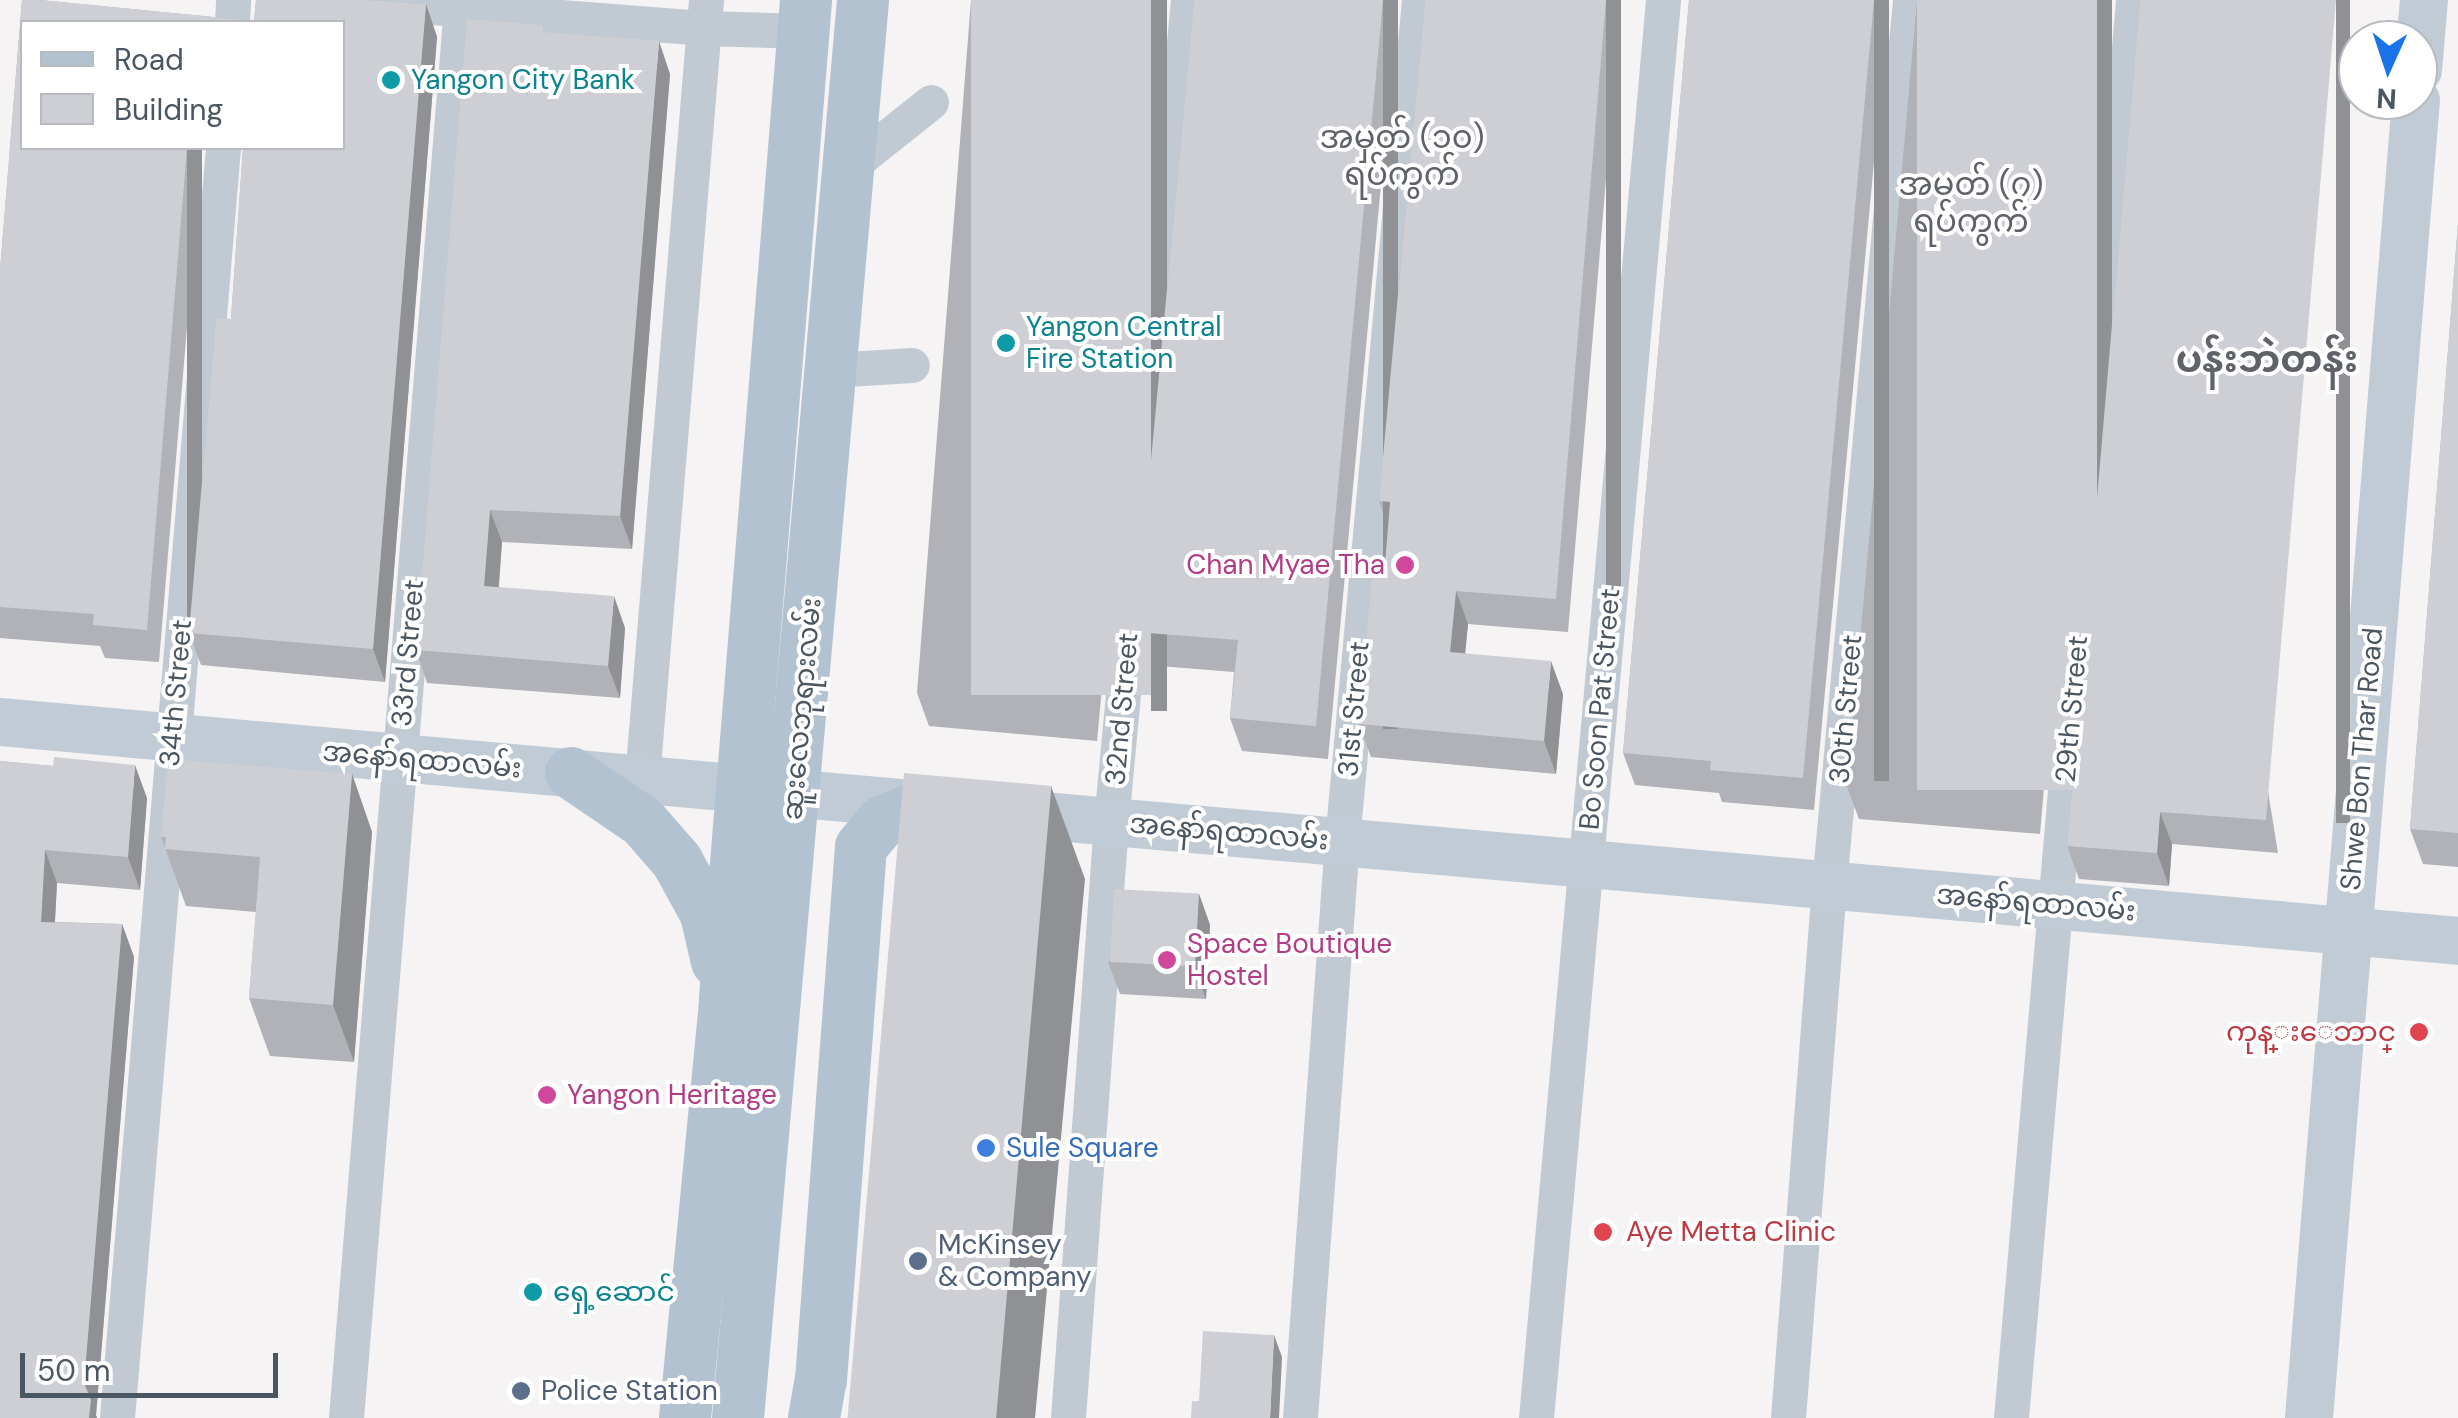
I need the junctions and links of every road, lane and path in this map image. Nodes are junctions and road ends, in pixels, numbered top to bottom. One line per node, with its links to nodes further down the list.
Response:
1 (340, 0): 8 (street)
2 (862, 0): 14 (main road, ဆူးလေဘုရားလမ်း)
3 (1188, 0): 25 (street, 32nd Street)
4 (1420, 0): 26 (street, 31st Street)
5 (1663, 0): 27 (street, Bo Soon Pat Street)
6 (1910, 0): 28 (street, 30th Street)
7 (2133, 0): 29 (street, 29th Street)
8 (461, 8): 9 (street); 19 (street, 33rd Street)
9 (704, 14): 10 (street); 21 (street)
10 (805, 15): 22 (main road, ဆူးလေဘုရားလမ်း)
11 (931, 102): 14 (street)
12 (2414, 120): 30 (main road, Shwe Bon Thar Road)
13 (224, 150): 18 (street, 34th Street)
14 (848, 168): 16 (main road, ဆူးလေဘုရားလမ်း)
15 (912, 366): 16 (street)
16 (831, 370): 23 (main road, ဆူးလေဘုရားလမ်း)
17 (0, 722): 18 (main road, အနော်ရထာလမ်း)
18 (172, 737): 19 (main road, အနော်ရထာလမ်း); 33 (street, 34th Street)
19 (400, 758): 20 (main road, အနော်ရထာလမ်း); 34 (street, 33rd Street)
20 (570, 774): 21 (main road, အနော်ရထာလမ်း); 32 (main road)
21 (642, 779): 22 (main road, အနော်ရထာလမ်း)
22 (741, 788): 23 (main road, အနော်ရထာလမ်း); 32 (main road, ဆူးလေဘုရားလမ်း)
23 (795, 793): 24 (main road, အနော်ရထာလမ်း); 36 (main road, ဆူးလေဘုရားလမ်း)
24 (922, 806): 25 (main road, အနော်ရထာလမ်း); 37 (main road)
25 (1112, 822): 26 (main road, အနော်ရထာလမ်း); 38 (street, 32nd Street)
26 (1342, 841): 27 (main road, အနော်ရထာလမ်း); 39 (street, 31st Street)
27 (1586, 863): 28 (main road, အနော်ရထာလမ်း); 40 (street, Bo Soon Pat Street)
28 (1830, 885): 29 (main road, အနော်ရထာလမ်း); 41 (street, 30th Street)
29 (2055, 905): 30 (main road, အနော်ရထာလမ်း); 42 (street, 29th Street)
30 (2348, 931): 31 (main road, အနော်ရထာလမ်း); 43 (main road, Shwe Bon Thar Road)
31 (2458, 940)
32 (725, 999): 35 (main road, ဆူးလေဘုရားလမ်း)
33 (117, 1418)
34 (346, 1418)
35 (686, 1418)
36 (738, 1418)
37 (814, 1418)
38 (1068, 1418)
39 (1300, 1418)
40 (1536, 1418)
41 (1788, 1418)
42 (2011, 1418)
43 (2310, 1418)

